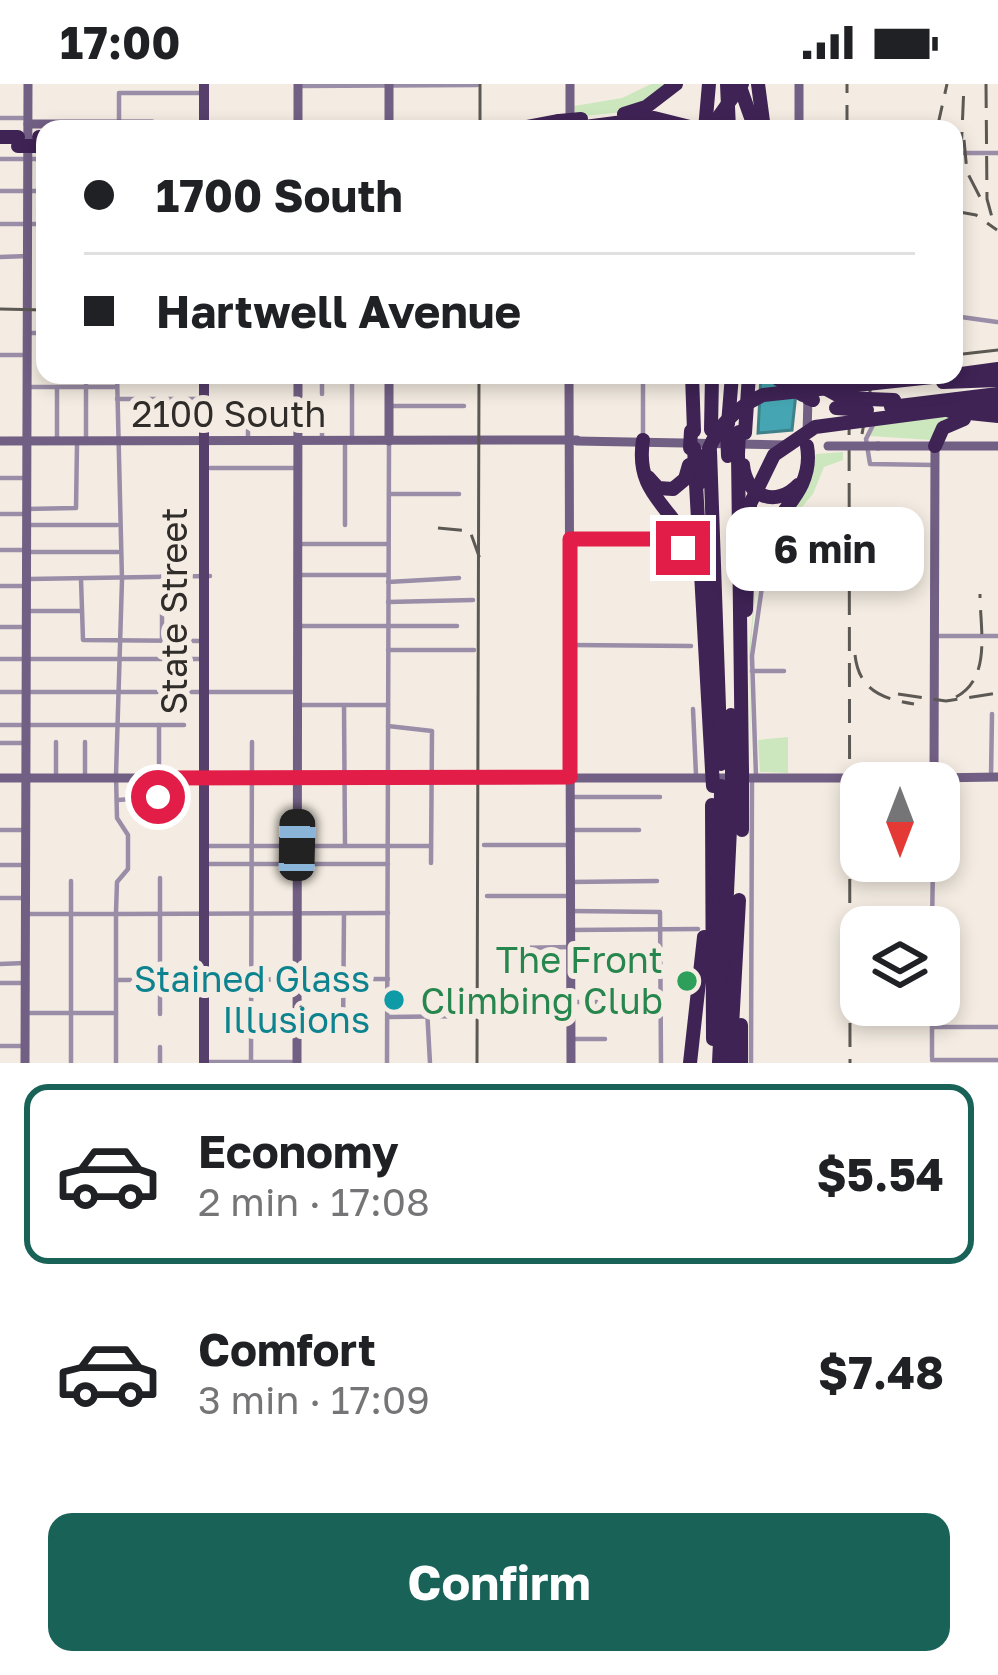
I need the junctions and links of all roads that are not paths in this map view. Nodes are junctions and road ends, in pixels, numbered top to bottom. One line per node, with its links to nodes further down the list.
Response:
1 (28, 84): 28 (street)
2 (570, 84): 18 (street)
3 (676, 84): 19 (highway)
4 (712, 84): 22 (highway)
5 (727, 84): 23 (highway)
6 (740, 84): 24 (highway, bridge); 25 (highway)
7 (758, 84): 26 (highway)
8 (799, 84): 27 (street)
9 (298, 85): 10 (street); 16 (street)
10 (389, 85): 11 (street); 17 (street)
11 (477, 85)
12 (206, 87): 14 (street); 15 (main road)
13 (0, 118): 28 (street)
14 (119, 120)
15 (212, 120)
16 (298, 120)
17 (389, 120)
18 (573, 120)
19 (596, 120)
20 (632, 120): 21 (highway)
21 (671, 120)
22 (712, 120)
23 (714, 120)
24 (715, 120)
25 (756, 120)
26 (760, 120)
27 (799, 120)
28 (34, 139): 29 (highway); 33 (street); 33 (street)
29 (0, 141)
30 (963, 152): 31 (street)
31 (998, 153)
32 (0, 159): 33 (street)
33 (28, 159): 35 (street)
34 (0, 191): 35 (street)
35 (28, 191): 36 (street); 38 (street)
36 (36, 191)
37 (0, 224): 38 (street)
38 (27, 224): 39 (street); 41 (street)
39 (36, 224)
40 (0, 256): 41 (street)
41 (28, 256): 44 (street)
42 (963, 317): 43 (street)
43 (997, 322)
44 (27, 333): 45 (street); 47 (street)
45 (36, 333)
46 (0, 355): 47 (street)
47 (27, 355): 70 (street)
48 (998, 369): 49 (highway)
49 (963, 374)
50 (206, 384): 76 (main road, State Street)
51 (207, 384): 95 (main road, State Street)
52 (298, 384): 97 (street)
53 (322, 384): 74 (street)
54 (351, 384): 93 (street)
55 (389, 384): 78 (street)
56 (570, 384): 85 (street)
57 (643, 384): 86 (street)
58 (693, 384): 84 (highway)
59 (713, 384): 84 (highway)
60 (728, 384): 84 (highway)
61 (742, 384): 84 (highway)
62 (787, 384): 77 (highway, bridge)
63 (794, 384): 77 (highway, bridge)
64 (804, 384): 98 (street)
65 (818, 384): 80 (highway, bridge)
66 (862, 384): 69 (highway, bridge)
67 (887, 384): 103 (street)
68 (998, 385): 69 (highway, bridge); 80 (highway); 80 (highway)
69 (842, 386): 157 (highway, bridge)
70 (27, 387): 71 (street); 88 (street)
71 (57, 387): 72 (street); 89 (street)
72 (86, 387): 73 (street); 90 (street)
73 (117, 387): 75 (street)
74 (322, 394)
75 (117, 399): 76 (street); 91 (street)
76 (204, 399): 95 (main road, State Street)
77 (813, 400): 80 (highway, bridge)
78 (389, 406): 79 (street); 94 (street)
79 (464, 406)
80 (892, 406): 81 (highway)
81 (998, 410): 99 (highway); 148 (highway, bridge)
82 (322, 411): 92 (street)
83 (248, 419): 96 (street)
84 (721, 430): 101 (highway, bridge); 102 (highway, bridge)
85 (572, 439): 86 (street, 2100 South); 94 (street, 2100 South); 114 (street)
86 (643, 440): 98 (street, 2100 South); 101 (highway); 133 (highway)
87 (0, 441): 88 (street, 2100 South)
88 (26, 441): 89 (street, 2100 South); 107 (street)
89 (57, 441): 90 (street, 2100 South)
90 (81, 441): 91 (street, 2100 South); 111 (street)
91 (117, 441): 95 (street, 2100 South); 112 (street)
92 (322, 441): 93 (street, 2100 South); 97 (street, 2100 South)
93 (348, 441): 94 (street, 2100 South); 113 (street)
94 (389, 441): 108 (street)
95 (207, 442): 96 (street, 2100 South); 104 (main road, State Street); 124 (main road, State Street)
96 (248, 442): 97 (street, 2100 South)
97 (298, 442): 105 (street)
98 (807, 446): 99 (street, 2100 South, bridge); 102 (highway); 148 (highway)
99 (935, 446): 100 (street, 2100 South); 103 (street)
100 (998, 446)
101 (698, 449): 133 (highway); 157 (highway)
102 (737, 453): 195 (highway)
103 (934, 465): 141 (street)
104 (210, 468): 105 (street); 124 (main road, State Street)
105 (298, 468): 115 (street)
106 (0, 478): 107 (street)
107 (26, 478): 111 (street)
108 (389, 494): 109 (street); 116 (street)
109 (459, 494)
110 (0, 514): 111 (street)
111 (26, 516): 112 (street); 119 (street)
112 (117, 525): 120 (street)
113 (345, 526)
114 (570, 539): 117 (street); 146 (street)
115 (298, 544): 116 (street); 122 (street)
116 (388, 544): 126 (street)
117 (683, 548)
118 (0, 550): 119 (street)
119 (26, 551): 120 (street); 129 (street)
120 (118, 555): 125 (street)
121 (765, 566): 155 (street)
122 (298, 575): 126 (street); 138 (street)
123 (162, 576): 124 (street); 125 (street); 144 (street)
124 (207, 576): 145 (main road, State Street); 159 (main road, State Street)
125 (119, 578): 128 (street); 143 (street)
126 (388, 578): 127 (street); 132 (street)
127 (459, 578)
128 (81, 579): 129 (street); 135 (street)
129 (26, 582): 130 (street); 134 (street)
130 (0, 586)
131 (472, 599): 132 (street)
132 (388, 602): 139 (street)
133 (701, 607): 157 (highway)
134 (26, 611): 135 (street); 137 (street)
135 (81, 611): 143 (street)
136 (0, 626): 137 (street)
137 (26, 626): 152 (street)
138 (298, 626): 139 (street); 160 (street)
139 (388, 626): 140 (street); 149 (street)
140 (457, 626)
141 (934, 636): 142 (street); 179 (street)
142 (998, 636)
143 (120, 641): 144 (street); 153 (street)
144 (162, 641): 145 (street)
145 (204, 641): 154 (main road, State Street)
146 (570, 645): 147 (street); 183 (street)
147 (691, 646)
148 (746, 649): 195 (highway)
149 (388, 650): 150 (street); 165 (street)
150 (474, 650)
151 (0, 659): 152 (street)
152 (26, 659): 153 (street); 161 (street)
153 (118, 659): 154 (street); 162 (street)
154 (204, 659): 159 (main road, State Street)
155 (752, 671): 156 (street); 195 (street)
156 (784, 671)
157 (713, 691): 195 (highway)
158 (0, 692): 161 (street)
159 (207, 692): 160 (street); 162 (street); 192 (main road, State Street)
160 (297, 692): 163 (street)
161 (26, 693): 162 (street); 169 (street)
162 (116, 693): 170 (street)
163 (297, 705): 164 (street); 194 (street)
164 (344, 705): 165 (street); 180 (street)
165 (388, 705): 173 (street)
166 (693, 709): 184 (street)
167 (992, 715): 196 (street)
168 (0, 725): 169 (street)
169 (26, 725): 170 (street); 178 (street)
170 (116, 725): 171 (street); 190 (street)
171 (160, 725): 172 (street); 191 (street)
172 (184, 725)
173 (388, 726): 181 (street); 182 (street)
174 (56, 742): 188 (street)
175 (86, 742): 189 (street)
176 (251, 742): 193 (street)
177 (0, 743): 178 (street)
178 (26, 743): 187 (street)
179 (934, 762)
180 (344, 777): 181 (street); 194 (street); 207 (street)
181 (388, 777): 182 (street); 208 (street)
182 (431, 777): 183 (street); 212 (street)
183 (570, 777): 184 (street); 198 (street)
184 (695, 777): 195 (street)
185 (840, 777): 195 (street)
186 (0, 778): 187 (street)
187 (26, 778): 188 (street); 202 (street)
188 (56, 778): 189 (street)
189 (85, 778): 190 (street)
190 (118, 778): 191 (street); 200 (street)
191 (159, 778): 192 (street); 200 (street)
192 (207, 778): 193 (street); 210 (main road, State Street); 214 (main road, State Street)
193 (252, 778): 194 (street); 211 (street)
194 (297, 778): 206 (street)
195 (732, 778): 220 (highway); 242 (highway); 276 (highway); 294 (highway); 297 (street)
196 (994, 778): 197 (street)
197 (960, 779)
198 (570, 797): 199 (street); 203 (street)
199 (660, 797)
200 (118, 800): 236 (street)
201 (0, 830): 202 (street)
202 (26, 830): 219 (street)
203 (570, 830): 204 (street); 205 (street)
204 (639, 830)
205 (570, 844): 209 (street); 224 (street)
206 (297, 845): 207 (street); 211 (street); 216 (street)
207 (345, 845): 208 (street)
208 (388, 845): 212 (street); 217 (street)
209 (484, 845)
210 (209, 846): 211 (street); 214 (main road, State Street)
211 (253, 846): 215 (street)
212 (431, 846): 213 (street)
213 (431, 863)
214 (207, 864): 215 (street); 238 (main road, State Street)
215 (254, 864): 216 (street); 230 (street)
216 (297, 864): 217 (street); 231 (street)
217 (388, 864): 233 (street)
218 (0, 865): 219 (street)
219 (26, 865): 228 (street)
220 (711, 865): 276 (highway); 293 (highway)
221 (160, 878): 237 (street)
222 (71, 880): 235 (street)
223 (657, 881): 224 (street)
224 (570, 882): 226 (street)
225 (487, 896): 226 (street)
226 (570, 896): 229 (street)
227 (0, 898): 228 (street)
228 (26, 898): 234 (street)
229 (570, 911): 239 (street); 241 (street)
230 (253, 913): 231 (street); 238 (street); 249 (street)
231 (297, 913): 232 (street); 250 (street)
232 (344, 913): 233 (street); 251 (street)
233 (388, 913): 252 (street)
234 (26, 914): 235 (street); 246 (street)
235 (71, 914): 236 (street); 265 (street)
236 (116, 914): 237 (street); 253 (street)
237 (160, 914): 238 (street); 254 (street)
238 (207, 914): 255 (main road, State Street)
239 (661, 929): 240 (street); 241 (street); 248 (street)
240 (698, 929)
241 (570, 930): 243 (street)
242 (738, 930): 295 (highway); 296 (highway)
243 (570, 947): 244 (street); 247 (street)
244 (515, 948)
245 (0, 964): 246 (street)
246 (26, 964): 257 (street)
247 (570, 965): 248 (street); 261 (street)
248 (661, 966): 259 (street)
249 (251, 979): 250 (street); 255 (street); 288 (street)
250 (297, 979): 251 (street); 281 (street)
251 (344, 979): 252 (street); 273 (street)
252 (388, 979): 270 (street)
253 (116, 980): 254 (street); 262 (street)
254 (160, 980): 255 (street); 266 (street)
255 (207, 980): 287 (main road, State Street)
256 (0, 983): 257 (street)
257 (26, 983): 264 (street)
258 (426, 991): 267 (street)
259 (661, 1002): 261 (street); 292 (street)
260 (454, 1003): 268 (street)
261 (570, 1009): 263 (street); 274 (street); 291 (street)
262 (116, 1012): 265 (street); 285 (street)
263 (524, 1012)
264 (26, 1013): 265 (street); 278 (street)
265 (71, 1013): 284 (street)
266 (160, 1014)
267 (426, 1016): 268 (street); 270 (street); 290 (street)
268 (455, 1016): 269 (street)
269 (471, 1016)
270 (388, 1017): 289 (street)
271 (932, 1028): 272 (street); 282 (street)
272 (998, 1028)
273 (343, 1034)
274 (571, 1039): 275 (street); 291 (street)
275 (605, 1040)
276 (713, 1040): 294 (highway)
277 (0, 1046): 278 (street)
278 (25, 1046): 283 (street)
279 (160, 1047): 286 (street)
280 (998, 1060): 282 (street)
281 (297, 1062): 288 (street)
282 (932, 1062)
283 (25, 1063)
284 (71, 1063)
285 (116, 1063)
286 (160, 1063)
287 (208, 1063): 288 (street)
288 (251, 1063)
289 (388, 1063)
290 (430, 1063)
291 (569, 1063)
292 (661, 1063)
293 (693, 1063)
294 (715, 1063)
295 (730, 1063)
296 (741, 1063)
297 (751, 1063)

